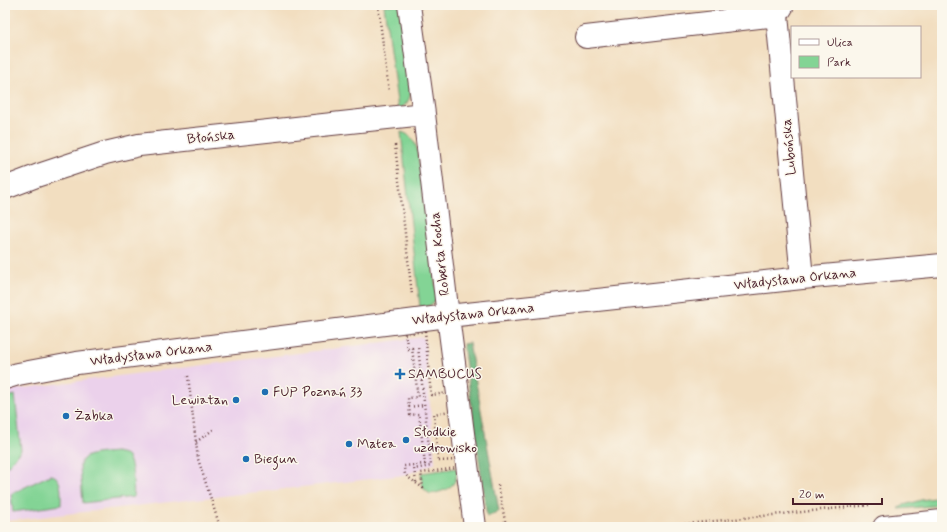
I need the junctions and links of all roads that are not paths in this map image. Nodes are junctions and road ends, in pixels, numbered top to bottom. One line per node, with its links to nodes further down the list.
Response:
1 (408, 5): 4 (street, Roberta Kocha)
2 (780, 10): 3 (street, Lubońska); 7 (street, Lubońska)
3 (586, 37)
4 (424, 114): 5 (street, Błońska); 8 (street, Roberta Kocha)
5 (5, 188)
6 (942, 265): 7 (street, Władysława Orkana)
7 (802, 278): 8 (street, Władysława Orkana)
8 (448, 316): 9 (street, Władysława Orkana); 11 (street, Roberta Kocha)
9 (5, 378)
10 (942, 521): 13 (street)
11 (475, 527)
12 (884, 527): 13 (street)
13 (888, 527)

